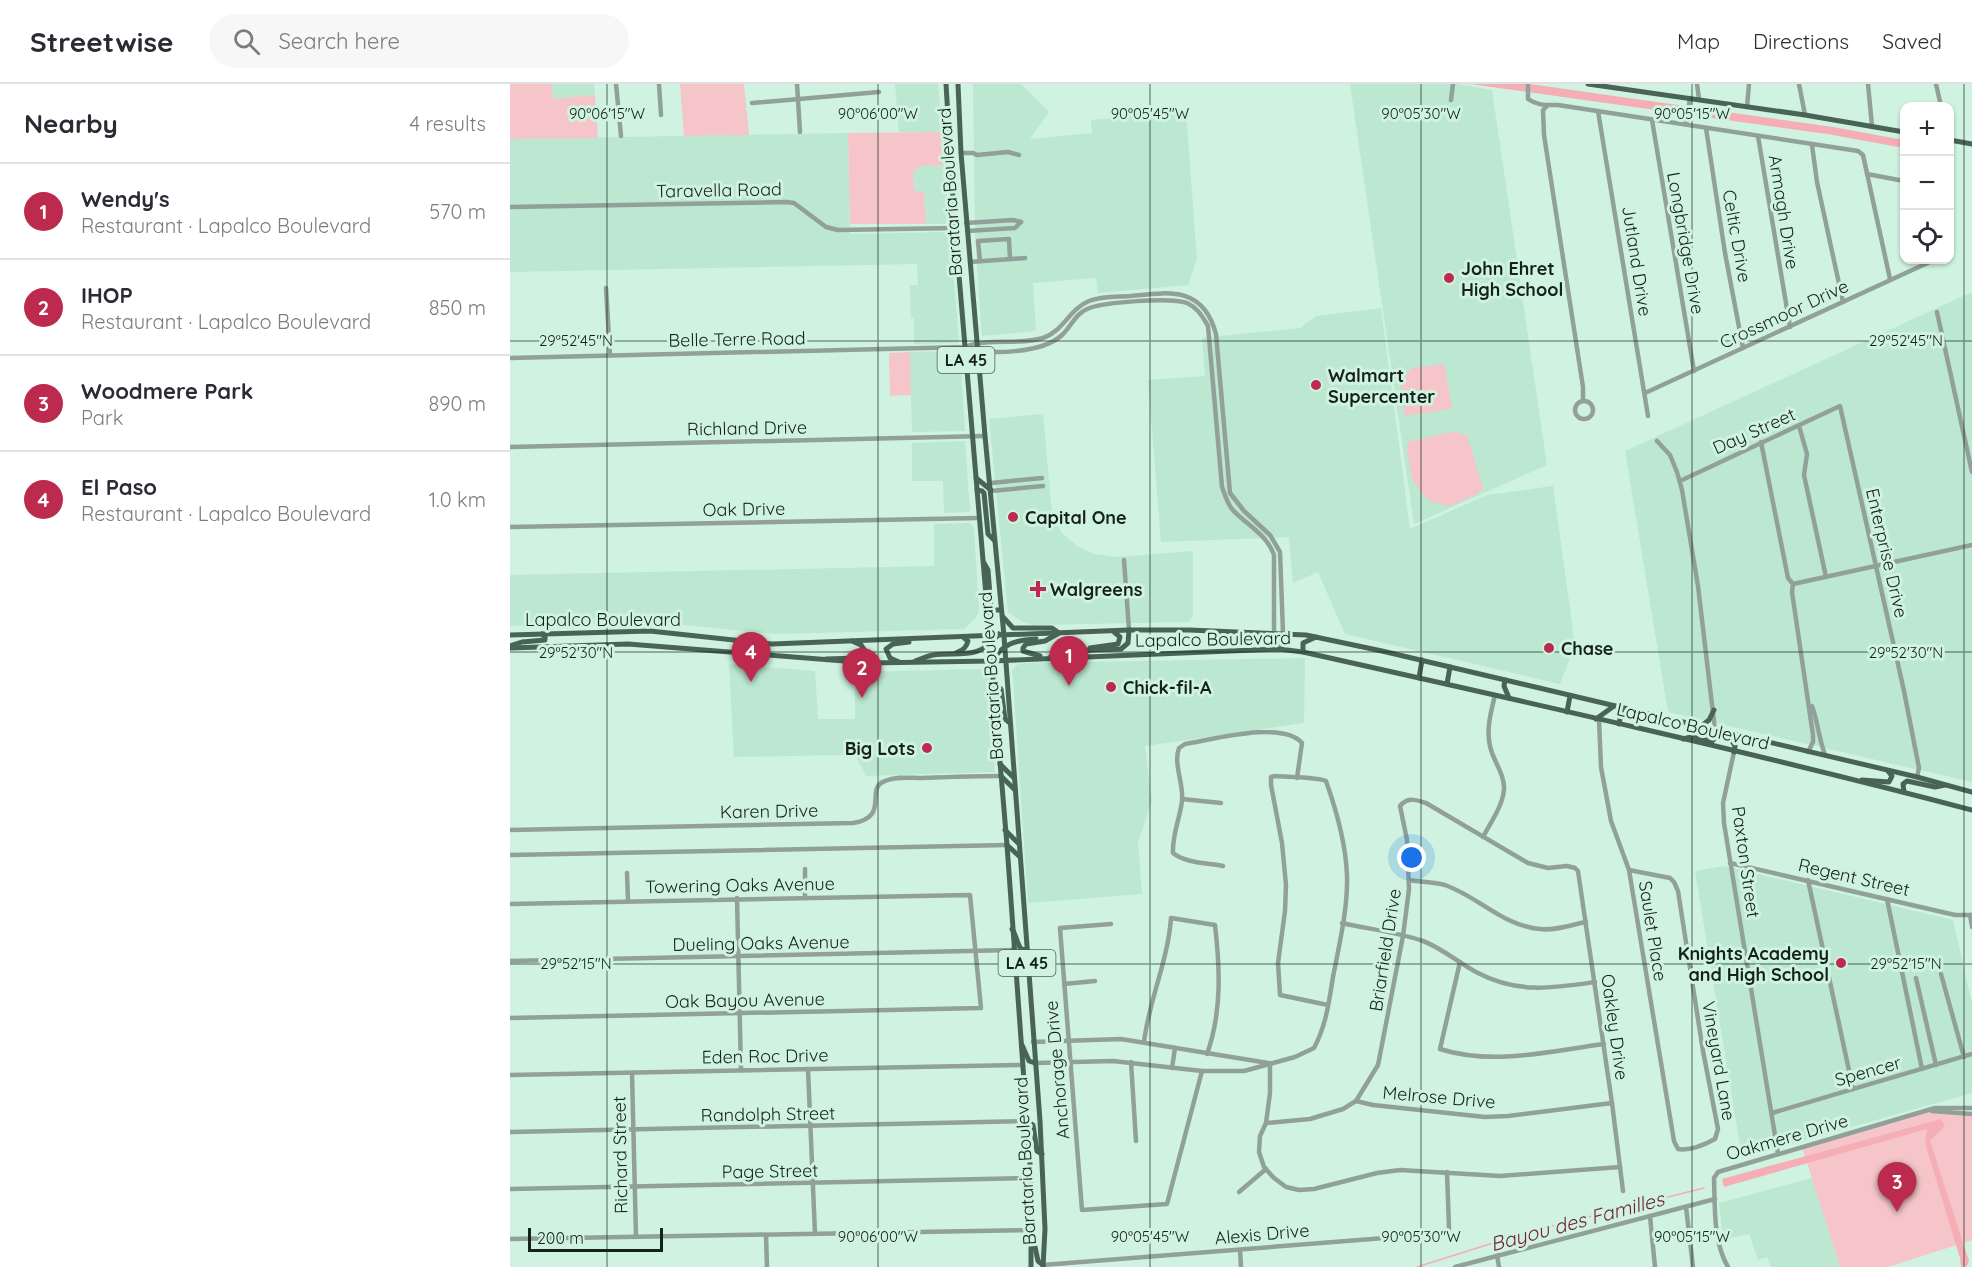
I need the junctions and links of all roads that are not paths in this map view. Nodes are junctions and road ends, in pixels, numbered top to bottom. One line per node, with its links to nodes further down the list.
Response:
1 (616, 84): 33 (street)
2 (659, 84): 25 (street)
3 (797, 84): 16 (street)
4 (945, 84): 43 (main road, Barataria Boulevard / LA 45)
5 (958, 84): 38 (main road, Barataria Boulevard / LA 45)
6 (1528, 84): 22 (street)
7 (1587, 84): 14 (main road)
8 (1697, 84): 17 (street)
9 (1749, 84): 23 (street)
10 (1799, 84): 26 (street)
11 (1868, 84): 29 (street)
12 (1936, 84): 20 (street)
13 (1453, 85): 18 (street)
14 (1628, 87): 19 (main road)
15 (879, 92): 16 (street)
16 (799, 99): 21 (street); 32 (street)
17 (1699, 99): 19 (main road); 23 (main road)
18 (1451, 100)
19 (1690, 100): 28 (street)
20 (1940, 102)
21 (752, 103)
22 (1547, 106): 24 (street); 66 (street)
23 (1748, 107): 26 (main road)
24 (1598, 111): 27 (street); 65 (street, Jutland Drive)
25 (661, 115)
26 (1805, 115): 29 (main road)
27 (1652, 120): 28 (street); 64 (street, Longbridge Drive)
28 (1687, 121): 30 (street)
29 (1872, 126): 31 (main road)
30 (1706, 128): 34 (street); 60 (street, Celtic Drive)
31 (1900, 131)
32 (801, 132)
33 (621, 136)
34 (1758, 136): 37 (street); 57 (street, Armagh Drive)
35 (1954, 141): 36 (main road)
36 (1972, 144)
37 (1812, 145): 40 (street); 55 (street)
38 (961, 153): 39 (street); 44 (main road, Barataria Boulevard / LA 45)
39 (1019, 155)
40 (1867, 174): 41 (street); 53 (street)
41 (1900, 180)
42 (510, 207): 45 (street, Taravella Road)
43 (954, 216): 45 (main road, Barataria Boulevard / LA 45); 46 (main road)
44 (966, 223): 46 (main road, Barataria Boulevard / LA 45); 46 (street)
45 (955, 228): 47 (main road); 59 (main road, Barataria Boulevard / LA 45)
46 (967, 231): 47 (main road, Barataria Boulevard / LA 45)
47 (968, 242): 51 (main road, Barataria Boulevard / LA 45)
48 (1025, 258): 49 (street)
49 (1010, 259): 50 (street); 50 (street)
50 (980, 261): 51 (street)
51 (970, 262): 58 (main road, Barataria Boulevard / LA 45)
52 (1925, 264): 53 (street, Crossmoor Drive)
53 (1890, 279): 55 (street, Crossmoor Drive)
54 (606, 288): 62 (street)
55 (1843, 302): 57 (street, Crossmoor Drive)
56 (1937, 312): 75 (street)
57 (1790, 327): 60 (street, Crossmoor Drive)
58 (976, 343): 59 (street); 61 (main road, Barataria Boulevard / LA 45); 97 (street)
59 (966, 347): 61 (street); 62 (street, Belle Terre Road); 71 (main road, Barataria Boulevard / LA 45)
60 (1743, 348): 64 (street, Crossmoor Drive)
61 (977, 352): 70 (main road, Barataria Boulevard / LA 45); 96 (street)
62 (610, 356): 63 (street, Belle Terre Road)
63 (510, 358)
64 (1694, 371): 65 (street, Crossmoor Drive)
65 (1645, 393): 68 (street, Jutland Drive)
66 (1583, 400): 66 (street)
67 (1840, 406): 69 (street, Day Street); 89 (street, Enterprise Drive)
68 (1648, 416)
69 (1800, 426): 73 (street, Day Street); 90 (street)
70 (985, 436): 71 (street, Richland Drive); 79 (main road, Barataria Boulevard / LA 45)
71 (973, 437): 74 (street, Richland Drive); 76 (main road, Barataria Boulevard / LA 45)
72 (1657, 441): 78 (street)
73 (1761, 442): 78 (street, Day Street); 91 (street)
74 (510, 447)
75 (1972, 472)
76 (976, 478): 81 (main road, Barataria Boulevard / LA 45); 82 (main road)
77 (1042, 478): 79 (street)
78 (1680, 481): 132 (street)
79 (991, 483): 82 (main road, Barataria Boulevard / LA 45)
80 (1043, 486): 82 (street)
81 (977, 490): 83 (main road, Barataria Boulevard / LA 45); 85 (main road)
82 (991, 491): 85 (main road, Barataria Boulevard / LA 45)
83 (979, 518): 84 (street, Oak Drive); 88 (main road, Barataria Boulevard / LA 45)
84 (510, 527)
85 (994, 540): 92 (main road, Barataria Boulevard / LA 45)
86 (1972, 545): 89 (street)
87 (1124, 560): 93 (street)
88 (983, 561): 92 (main road); 100 (main road, Barataria Boulevard / LA 45)
89 (1876, 567): 90 (street); 147 (street, Enterprise Drive)
90 (1826, 577): 91 (street)
91 (1793, 584): 129 (street)
92 (1001, 613): 95 (main road); 101 (main road, Barataria Boulevard / LA 45)
93 (1129, 630): 94 (main road, Lapalco Boulevard); 96 (main road, Lapalco Boulevard); 111 (main road)
94 (1111, 631): 95 (main road, Lapalco Boulevard); 111 (main road)
95 (1059, 633): 101 (main road, Lapalco Boulevard); 105 (main road)
96 (1274, 633): 97 (main road, Lapalco Boulevard); 110 (street)
97 (1283, 633): 103 (main road, Lapalco Boulevard); 110 (street)
98 (542, 634): 99 (main road, Lapalco Boulevard); 106 (main road, Lapalco Boulevard); 109 (main road)
99 (510, 635)
100 (989, 636): 101 (main road, Lapalco Boulevard); 102 (main road, Lapalco Boulevard); 107 (main road, Barataria Boulevard / LA 45)
101 (1001, 636): 107 (main road); 108 (main road, Barataria Boulevard / LA 45)
102 (961, 637): 104 (main road, Lapalco Boulevard); 113 (main road)
103 (1317, 637): 112 (main road); 117 (main road, Lapalco Boulevard)
104 (931, 638): 106 (main road, Lapalco Boulevard); 120 (main road)
105 (1050, 639): 108 (main road); 114 (main road)
106 (849, 640): 115 (main road)
107 (990, 644): 113 (main road); 119 (main road, Barataria Boulevard / LA 45)
108 (1004, 646): 116 (main road, Barataria Boulevard / LA 45); 119 (main road)
109 (510, 647): 115 (main road, Lapalco Boulevard)
110 (1279, 649): 112 (main road, Lapalco Boulevard); 114 (main road, Lapalco Boulevard)
111 (1082, 650): 114 (main road)
112 (1303, 652): 122 (main road, Lapalco Boulevard)
113 (952, 655): 118 (main road)
114 (1046, 658): 116 (main road, Lapalco Boulevard)
115 (816, 660): 120 (main road, Lapalco Boulevard)
116 (1005, 660): 119 (main road, Lapalco Boulevard); 135 (main road, Barataria Boulevard / LA 45)
117 (1422, 660): 121 (main road, Lapalco Boulevard); 122 (main road)
118 (910, 662): 119 (main road, Lapalco Boulevard); 120 (main road, Lapalco Boulevard)
119 (992, 662): 125 (main road, Barataria Boulevard / LA 45)
120 (900, 663)
121 (1450, 667): 123 (main road, Lapalco Boulevard); 124 (main road)
122 (1419, 678): 124 (main road, Lapalco Boulevard)
123 (1505, 680): 127 (main road, Lapalco Boulevard); 128 (main road)
124 (1447, 684): 126 (main road, Lapalco Boulevard)
125 (993, 686): 135 (main road); 144 (main road, Barataria Boulevard / LA 45)
126 (1495, 695): 128 (main road, Lapalco Boulevard); 160 (street)
127 (1570, 696): 130 (main road, Lapalco Boulevard); 133 (main road)
128 (1509, 698): 133 (main road, Lapalco Boulevard)
129 (1809, 700): 142 (street); 143 (street)
130 (1614, 706): 131 (main road, Lapalco Boulevard); 134 (main road)
131 (1622, 708): 136 (main road); 137 (main road, Lapalco Boulevard)
132 (1714, 710): 137 (main road); 138 (street)
133 (1567, 712): 134 (main road, Lapalco Boulevard)
134 (1597, 719): 136 (main road, Lapalco Boulevard); 168 (street, Saulet Place)
135 (1010, 723): 148 (main road, Barataria Boulevard / LA 45)
136 (1619, 724): 140 (main road, Lapalco Boulevard)
137 (1701, 726): 138 (main road, Lapalco Boulevard)
138 (1714, 730): 139 (main road, Lapalco Boulevard); 140 (main road)
139 (1727, 733): 141 (main road); 142 (main road, Lapalco Boulevard)
140 (1681, 739): 141 (main road, Lapalco Boulevard)
141 (1734, 752): 150 (main road, Lapalco Boulevard); 165 (street, Paxton Street)
142 (1808, 752): 143 (main road, Lapalco Boulevard)
143 (1825, 756): 145 (main road, Lapalco Boulevard)
144 (1000, 764): 146 (main road, Barataria Boulevard / LA 45); 148 (main road)
145 (1887, 770): 147 (main road, Lapalco Boulevard); 150 (main road)
146 (1001, 776): 152 (main road); 158 (street, Karen Drive); 159 (main road, Barataria Boulevard / LA 45)
147 (1917, 777): 151 (main road, Lapalco Boulevard)
148 (1014, 778): 152 (main road, Barataria Boulevard / LA 45)
149 (1297, 778): 155 (street); 179 (street); 196 (street)
150 (1855, 780): 153 (main road, Lapalco Boulevard)
151 (1947, 785): 153 (main road); 154 (main road, Lapalco Boulevard)
152 (1015, 790): 161 (main road, Barataria Boulevard / LA 45)
153 (1904, 792): 157 (main road, Lapalco Boulevard)
154 (1972, 792)
155 (1182, 799): 156 (street); 166 (street)
156 (1221, 803)
157 (1972, 810)
158 (510, 830)
159 (1005, 830): 161 (main road); 162 (main road, Barataria Boulevard / LA 45)
160 (1483, 837): 170 (street, Briarfield Drive); 178 (street, Oakley Drive)
161 (1019, 844): 164 (main road, Barataria Boulevard / LA 45)
162 (1007, 845): 163 (street); 164 (main road); 181 (main road, Barataria Boulevard / LA 45)
163 (510, 855)
164 (1020, 857): 185 (main road, Barataria Boulevard / LA 45)
165 (1730, 863): 171 (street, Regent Street); 228 (street, Paxton Street)
166 (1223, 866)
167 (805, 870): 172 (street)
168 (1629, 870): 235 (street, Vineyard Lane); 235 (street, Saulet Place)
169 (627, 873): 175 (street)
170 (1408, 880): 178 (street); 183 (street, Briarfield Drive)
171 (1808, 880): 174 (street, Regent Street); 223 (street)
172 (805, 897): 173 (street, Towering Oaks Avenue); 186 (street, Towering Oaks Avenue)
173 (737, 898): 175 (street, Towering Oaks Avenue); 187 (street)
174 (1887, 899): 177 (street, Regent Street); 217 (street)
175 (628, 901): 176 (street, Towering Oaks Avenue)
176 (510, 904)
177 (1971, 915): 182 (street)
178 (1586, 922): 194 (street, Oakley Drive)
179 (1342, 923): 183 (street); 196 (street)
180 (1111, 924): 195 (street, Anchorage Drive)
181 (1012, 927): 184 (main road, Barataria Boulevard / LA 45); 185 (main road)
182 (1972, 927)
183 (1403, 936): 189 (street); 224 (street, Briarfield Drive)
184 (1013, 950): 186 (street, Dueling Oaks Avenue); 190 (main road); 200 (main road, Barataria Boulevard / LA 45)
185 (1027, 950): 190 (main road, Barataria Boulevard / LA 45)
186 (976, 951): 187 (street, Dueling Oaks Avenue); 197 (street, Oak Bayou Avenue)
187 (739, 957): 188 (street, Dueling Oaks Avenue); 197 (street)
188 (510, 962)
189 (1460, 962): 194 (street); 203 (street)
190 (1028, 972): 201 (main road, Barataria Boulevard / LA 45)
191 (1941, 974): 207 (street)
192 (1916, 978): 214 (street)
193 (1095, 981): 195 (street)
194 (1595, 982): 203 (street, Oakley Drive)
195 (1064, 984): 199 (street, Anchorage Drive)
196 (1328, 1005): 212 (street)
197 (740, 1014): 198 (street, Oak Bayou Avenue); 218 (street)
198 (510, 1018)
199 (1068, 1040): 201 (street); 202 (street); 209 (street, Anchorage Drive)
200 (1020, 1041): 211 (main road); 213 (main road, Barataria Boulevard / LA 45)
201 (1033, 1042): 211 (main road, Barataria Boulevard / LA 45)
202 (1144, 1042): 204 (street); 205 (street)
203 (1604, 1044): 225 (street, Oakley Drive)
204 (1175, 1048): 205 (street); 215 (street)
205 (1207, 1054): 208 (street)
206 (1972, 1054): 207 (street, Spencer)
207 (1964, 1057): 214 (street, Spencer)
208 (1234, 1058): 212 (street); 221 (street)
209 (1070, 1061): 210 (street); 211 (street); 219 (street, Anchorage Drive)
210 (1131, 1062): 215 (street); 236 (street)
211 (1035, 1063): 237 (main road, Barataria Boulevard / LA 45)
212 (1270, 1063): 221 (street); 231 (street)
213 (1022, 1065): 216 (street, Eden Roc Drive); 230 (main road, Barataria Boulevard / LA 45)
214 (1936, 1065): 217 (street, Spencer)
215 (1172, 1068): 219 (street)
216 (808, 1069): 218 (street, Eden Roc Drive); 232 (street)
217 (1922, 1069): 223 (street, Spencer)
218 (741, 1070): 220 (street, Eden Roc Drive)
219 (1202, 1071): 221 (street)
220 (632, 1072): 222 (street, Eden Roc Drive); 233 (street, Richard Street)
221 (1230, 1072)
222 (510, 1075)
223 (1853, 1089): 228 (street, Spencer)
224 (1356, 1101): 225 (street, Melrose Drive); 231 (street, Melrose Drive)
225 (1612, 1102): 239 (street, Oakley Drive)
226 (1972, 1108): 227 (street, Oakmere Drive)
227 (1924, 1112): 229 (street, Oakmere Drive); 238 (street, Oakmere Drive)
228 (1772, 1113): 238 (street, Paxton Street)
229 (1972, 1114)
230 (1027, 1121): 232 (street, Randolph Street); 237 (main road); 242 (main road, Barataria Boulevard / LA 45)
231 (1266, 1123): 240 (street)
232 (810, 1127): 233 (street, Randolph Street); 243 (street)
233 (634, 1130): 234 (street, Randolph Street); 244 (street, Richard Street)
234 (510, 1132)
235 (1715, 1139)
236 (1136, 1141)
237 (1042, 1154): 258 (main road, Barataria Boulevard / LA 45)
238 (1778, 1154): 248 (street, Oakmere Drive)
239 (1620, 1167): 241 (street); 246 (street, Oakley Drive)
240 (1266, 1169): 241 (street); 247 (street)
241 (1447, 1172): 256 (street, Alexis Drive)
242 (1030, 1178): 243 (street, Page Street); 251 (main road, Barataria Boulevard / LA 45)
243 (813, 1184): 244 (street, Page Street); 252 (street)
244 (635, 1188): 245 (street, Page Street); 254 (street, Richard Street)
245 (510, 1189)
246 (1623, 1191)
247 (1239, 1192)
248 (1715, 1199): 249 (street); 266 (street, Oakmere Drive)
249 (1686, 1207): 250 (street); 265 (street)
250 (1650, 1216): 257 (street); 264 (street)
251 (1032, 1232): 252 (street); 258 (main road); 260 (main road, Barataria Boulevard / LA 45)
252 (815, 1234): 253 (street)
253 (766, 1235): 254 (street); 259 (street)
254 (636, 1237): 255 (street)
255 (510, 1239)
256 (1240, 1250): 258 (street, Alexis Drive); 261 (street)
257 (1497, 1255): 262 (street); 263 (street)
258 (1043, 1266)
259 (767, 1267)
260 (1031, 1267)
261 (1241, 1267)
262 (1455, 1267)
263 (1498, 1267)
264 (1655, 1267)
265 (1693, 1267)
266 (1728, 1267)

